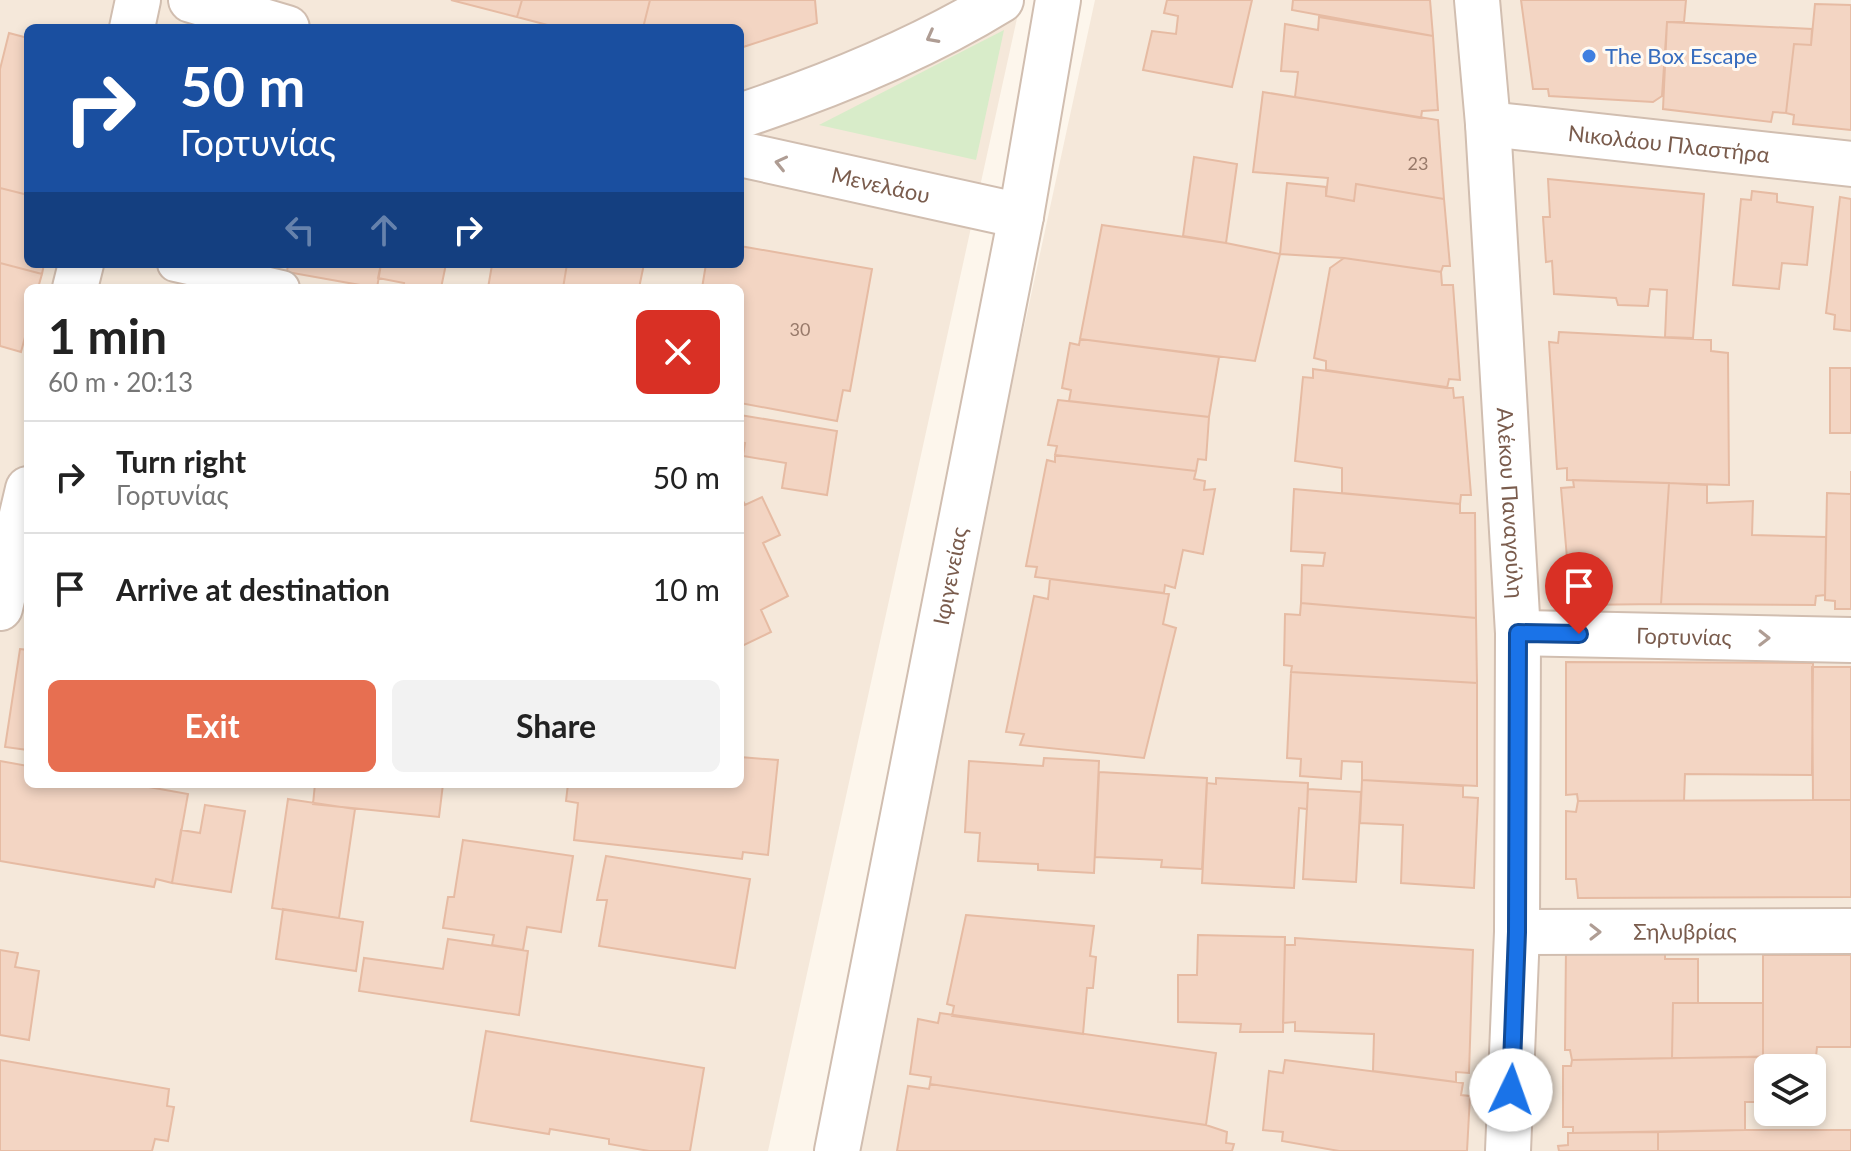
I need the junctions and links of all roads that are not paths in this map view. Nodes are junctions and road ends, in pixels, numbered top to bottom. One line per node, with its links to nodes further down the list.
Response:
1 (138, 0): 6 (street)
2 (191, 0): 7 (street)
3 (1001, 0): 8 (street, one-way to 8)
4 (1058, 0): 12 (street, Ιφιγενείας)
5 (1477, 0): 9 (street, Αλέκου Παναγούλη)
6 (133, 24)
7 (273, 24)
8 (744, 115)
9 (1488, 124): 11 (street, Νικολάου Πλαστήρα); 17 (street, Αλέκου Παναγούλη)
10 (744, 155): 12 (street, Μενελάου, one-way to 10)
11 (1851, 164)
12 (1021, 216): 21 (street, Ιφιγενείας)
13 (193, 268): 14 (lane)
14 (264, 284)
15 (24, 506): 16 (street)
16 (0, 606)
17 (1518, 633): 18 (street, Γορτυνίας, one-way to 18); 20 (street, Αλέκου Παναγούλη)
18 (1851, 640)
19 (1851, 931): 20 (street, Σηλυβρίας, one-way to 19)
20 (1517, 932): 22 (street, Αλέκου Παναγούλη)
21 (837, 1151)
22 (1508, 1151)

